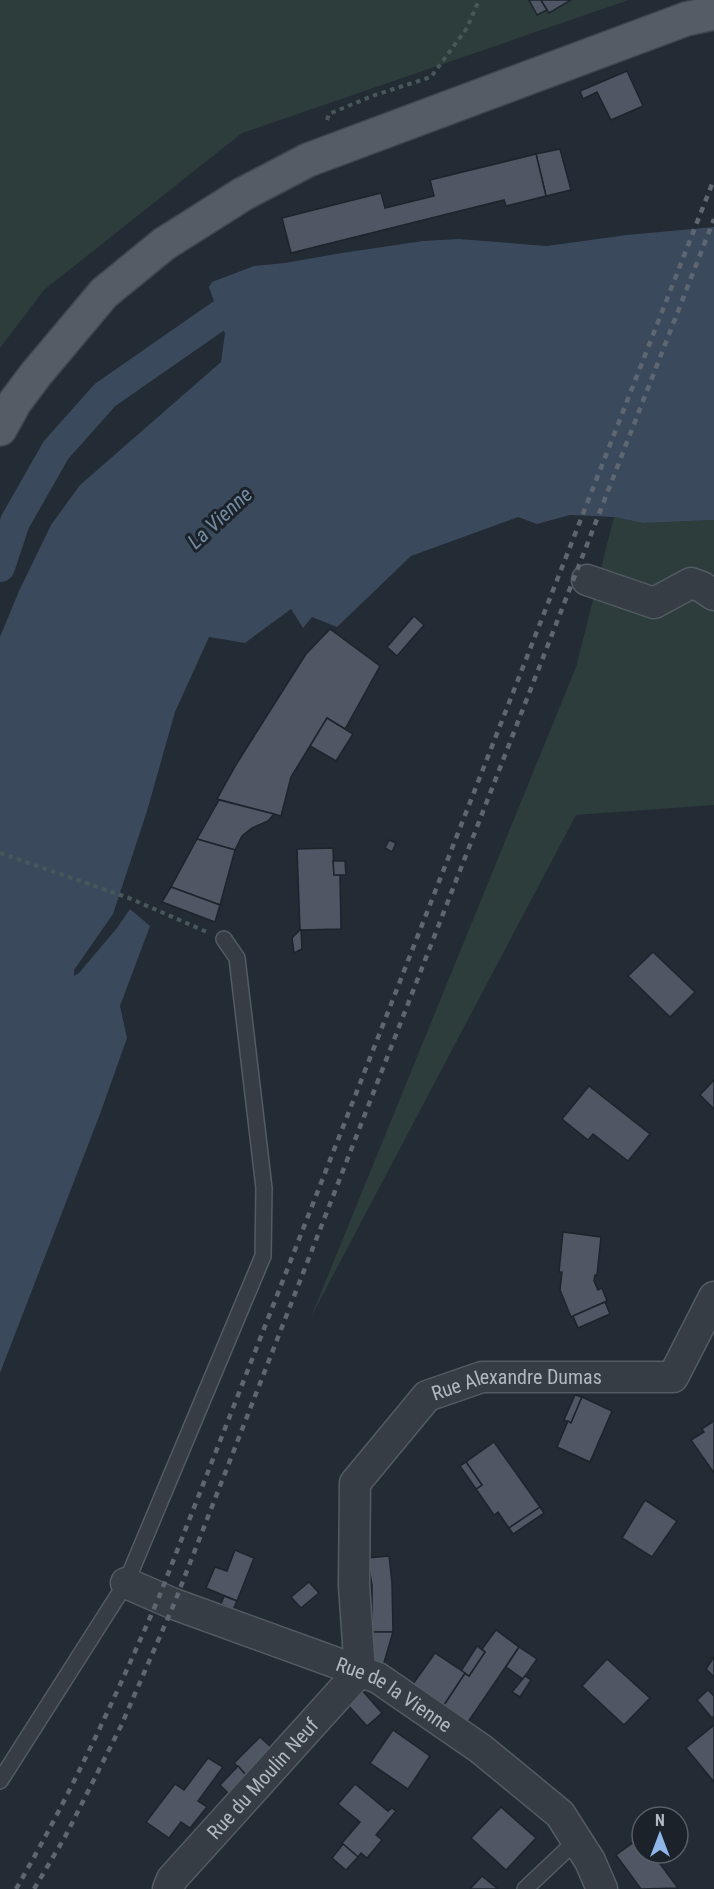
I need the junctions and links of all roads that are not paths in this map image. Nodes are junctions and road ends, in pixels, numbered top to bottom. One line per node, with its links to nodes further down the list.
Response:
1 (714, 13): 2 (main road)
2 (0, 429)
3 (586, 580): 4 (street)
4 (714, 595)
5 (224, 939): 7 (lane)
6 (714, 1297): 8 (street, Rue Alexandre Dumas)
7 (126, 1583): 8 (street, Rue de la Vienne); 9 (lane)
8 (360, 1671): 10 (street, Rue de la Vienne); 11 (street, Rue du Moulin Neuf)
9 (0, 1781)
10 (577, 1840): 12 (lane); 13 (street, Rue de la Vienne)
11 (168, 1889)
12 (525, 1889)
13 (602, 1889)

